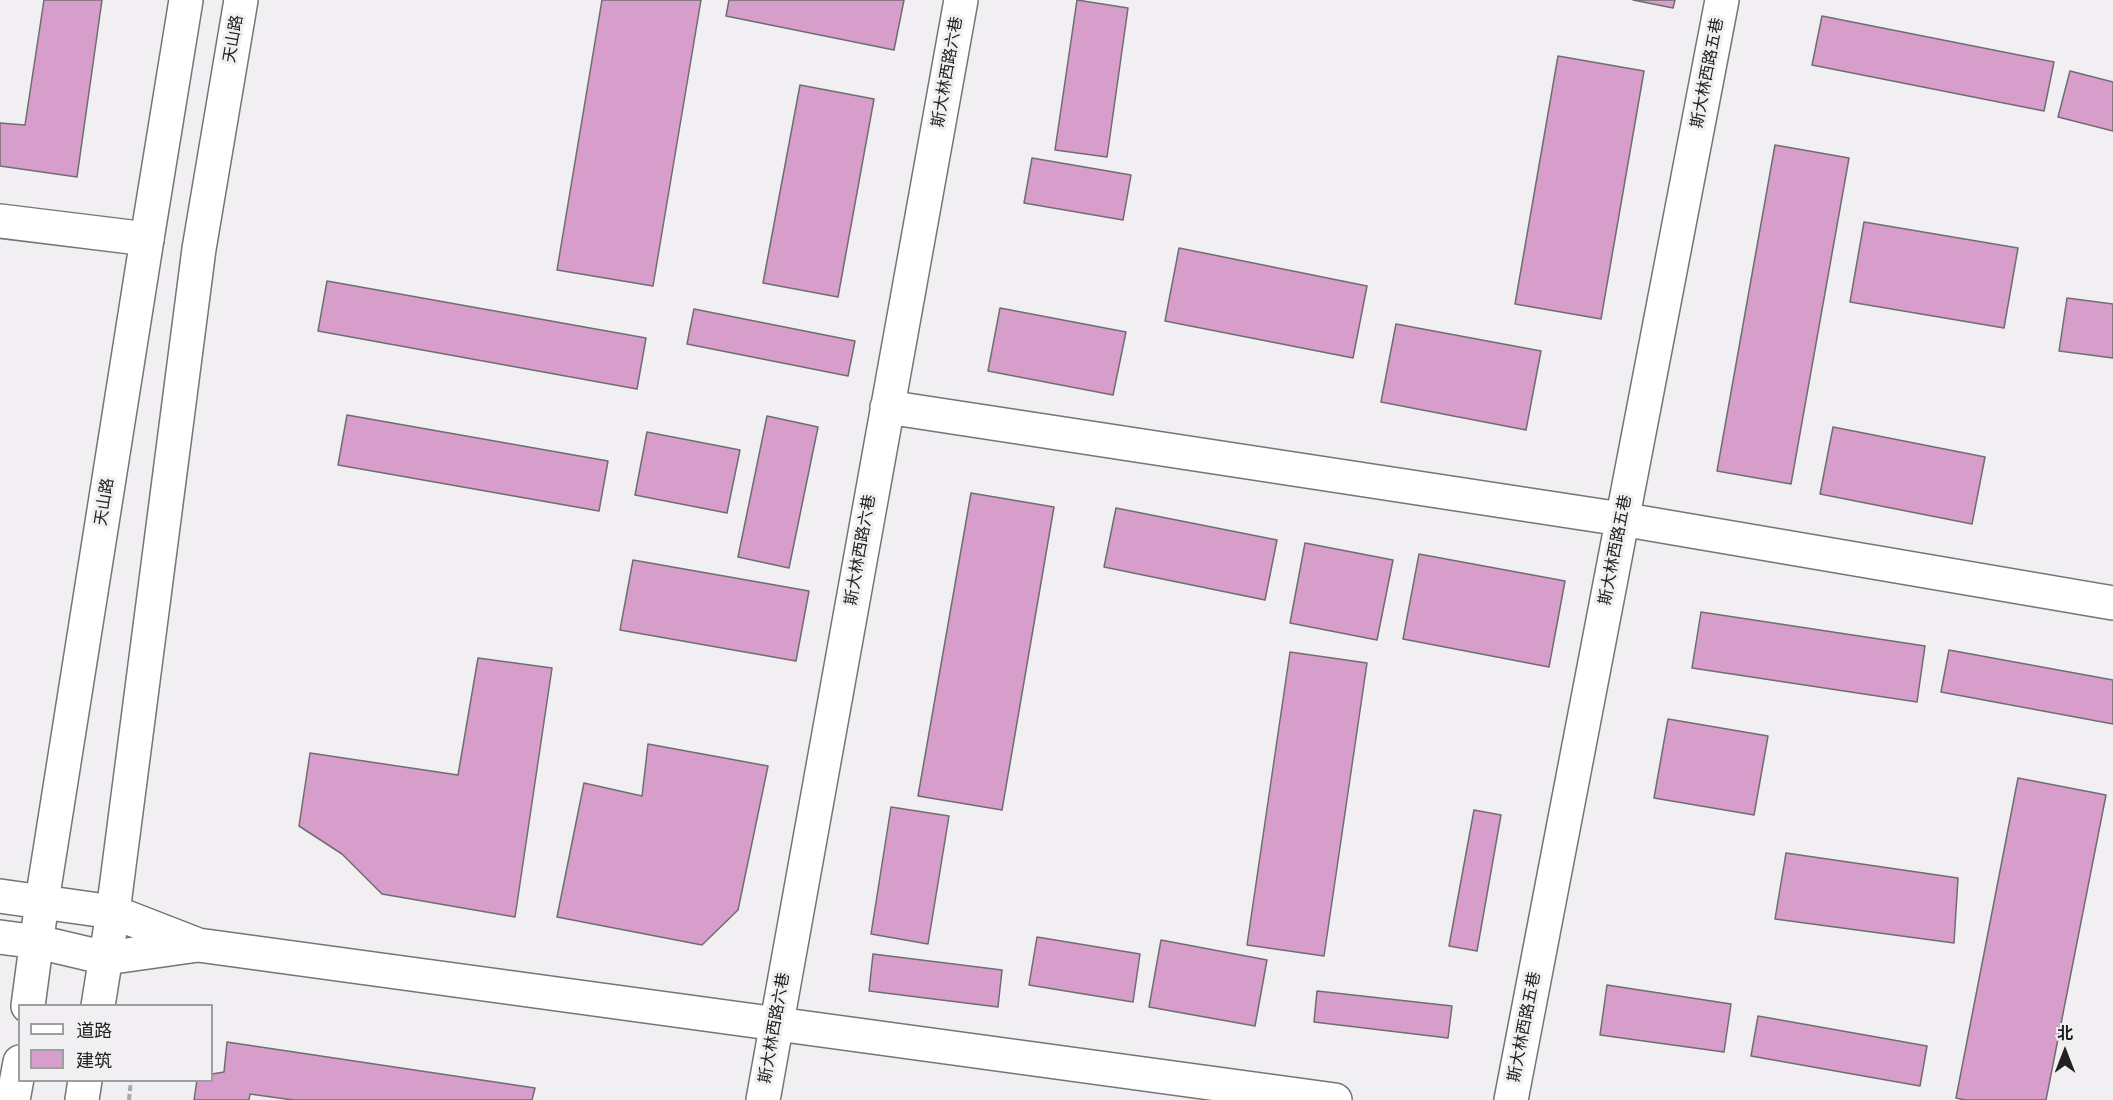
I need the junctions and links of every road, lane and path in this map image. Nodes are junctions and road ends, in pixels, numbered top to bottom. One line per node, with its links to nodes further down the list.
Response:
1 (186, 0): 6 (street, 天山路)
2 (241, 0): 12 (street, 天山路)
3 (961, 0): 7 (street, 斯大林西路六巷)
4 (1722, 0): 8 (street, 斯大林西路五巷)
5 (0, 222): 6 (street)
6 (147, 239): 11 (street, 天山路)
7 (887, 407): 8 (street); 19 (street, 斯大林西路六巷)
8 (1622, 519): 9 (street); 28 (street, 斯大林西路五巷)
9 (2113, 603)
10 (0, 896): 11 (street)
11 (42, 901): 12 (street); 14 (street, 天山路)
12 (113, 912): 15 (street); 16 (street, 天山路)
13 (0, 937): 14 (street)
14 (38, 942): 16 (street); 17 (street, 天山路)
15 (198, 945): 16 (street); 19 (street)
16 (106, 958): 18 (street, 天山路)
17 (28, 1004)
18 (98, 1004)
19 (776, 1024): 26 (street, 斯大林西路六巷); 27 (street)
20 (18, 1075): 23 (street)
21 (85, 1082): 24 (street)
22 (132, 1082): 25 (path)
23 (14, 1100)
24 (82, 1100)
25 (129, 1100)
26 (762, 1100)
27 (1335, 1100)
28 (1511, 1100)

